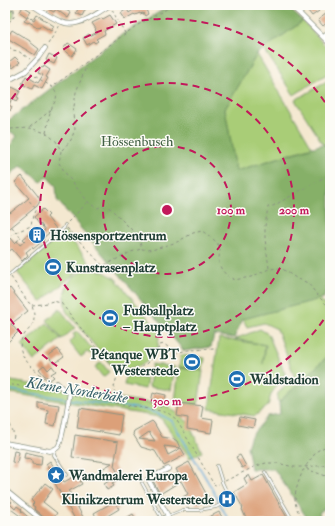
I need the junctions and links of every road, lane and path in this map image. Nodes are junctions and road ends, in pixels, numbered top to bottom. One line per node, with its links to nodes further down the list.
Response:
1 (17, 5): 6 (path)
2 (32, 5): 8 (street)
3 (110, 5): 8 (street); 11 (path)
4 (174, 5): 11 (path)
5 (290, 5): 12 (street)
6 (14, 9): 7 (path); 9 (path)
7 (5, 12)
8 (61, 22): 15 (path)
9 (5, 27)
10 (330, 31): 12 (street)
11 (125, 33): 17 (path)
12 (324, 37): 14 (street)
13 (5, 42): 16 (path)
14 (330, 44)
15 (45, 48): 16 (street)
16 (34, 62): 18 (street)
17 (83, 64): 20 (path); 25 (path)
18 (26, 71): 19 (street); 20 (path)
19 (5, 82)
20 (52, 87): 21 (path)
21 (51, 110): 23 (path); 24 (path)
22 (5, 127): 23 (path)
23 (30, 128): 24 (path)
24 (46, 133): 25 (path)
25 (61, 151): 28 (path)
26 (330, 174): 39 (path)
27 (28, 198): 31 (path)
28 (88, 202): 29 (path); 34 (path)
29 (65, 225): 37 (path); 41 (lane)
30 (12, 227): 31 (path)
31 (16, 232): 32 (path); 33 (path)
32 (5, 240)
33 (17, 241)
34 (142, 249): 37 (path); 39 (path)
35 (8, 254): 36 (path)
36 (5, 255)
37 (103, 266): 38 (path)
38 (91, 269)
39 (269, 269): 43 (path)
40 (5, 274): 41 (lane)
41 (9, 275): 42 (path)
42 (32, 305): 45 (path); 46 (path)
43 (330, 308)
44 (214, 349): 45 (path)
45 (118, 373): 49 (path)
46 (57, 383): 48 (street)
47 (5, 384): 48 (path)
48 (69, 395): 49 (path); 58 (street)
49 (115, 402): 66 (path)
50 (173, 403): 51 (path)
51 (160, 408)
52 (5, 414): 54 (path)
53 (5, 443): 54 (street)
54 (13, 444): 58 (street)
55 (330, 444): 56 (path)
56 (324, 448): 57 (path); 61 (path)
57 (330, 448)
58 (55, 449): 65 (lane)
59 (330, 465): 61 (path)
60 (217, 466): 66 (lane)
61 (305, 466): 63 (path); 66 (path)
62 (168, 469): 70 (street)
63 (309, 470): 67 (path); 74 (path)
64 (265, 472): 73 (lane)
65 (67, 475)
66 (222, 482): 70 (lane)
67 (330, 482)
68 (142, 483): 71 (lane)
69 (5, 490): 72 (street)
70 (168, 516): 71 (street)
71 (161, 520)
72 (43, 521)
73 (295, 521)
74 (306, 521)

